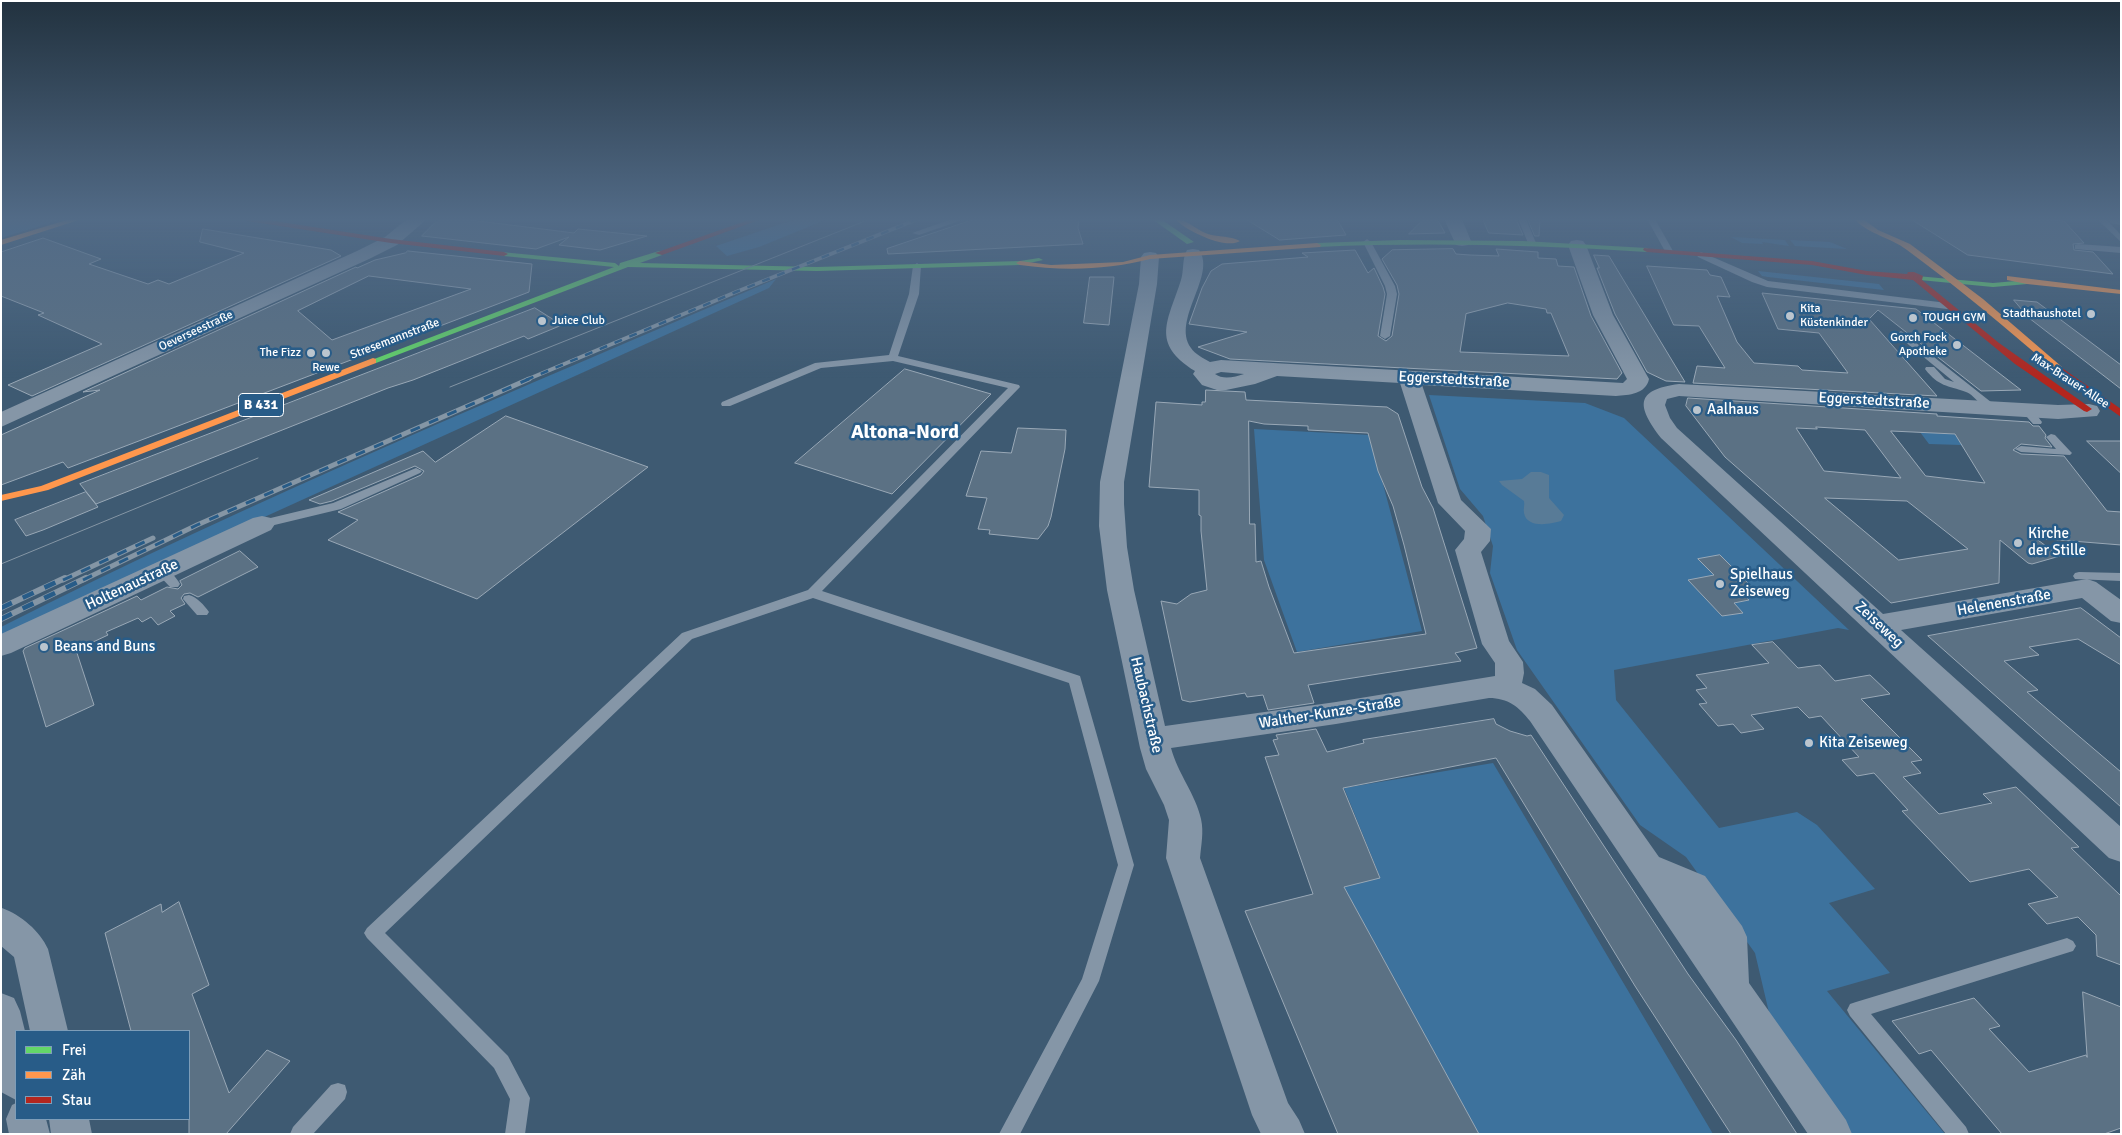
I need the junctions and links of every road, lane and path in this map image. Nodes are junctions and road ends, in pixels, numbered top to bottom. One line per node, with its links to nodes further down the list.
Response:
1 (323, 272): 32 (street, Oeverseestraße)
2 (605, 272): 36 (main road, Stresemannstraße / B 431)
3 (916, 272): 22 (lane)
4 (1149, 272): 49 (street, Haubachstraße)
5 (1194, 272): 25 (street, Eggerstedtstraße)
6 (1383, 272): 21 (lane)
7 (1587, 272): 25 (street, Eggerstedtstraße)
8 (1738, 272): 18 (lane)
9 (1839, 272): 18 (main road)
10 (1862, 272): 14 (main road)
11 (1909, 272): 14 (main road, Max-Brauer-Allee)
12 (1942, 272): 15 (main road, Max-Brauer-Allee)
13 (1979, 272): 16 (main road)
14 (1915, 278): 15 (main road); 18 (main road, Max-Brauer-Allee)
15 (1954, 281): 16 (main road); 24 (main road, Max-Brauer-Allee)
16 (2027, 282): 17 (main road)
17 (2121, 292)
18 (1947, 306): 19 (main road, Max-Brauer-Allee)
19 (1972, 326): 24 (main road); 30 (main road, Max-Brauer-Allee)
20 (1901, 334): 26 (lane)
21 (1385, 336)
22 (893, 358): 28 (lane); 42 (lane)
23 (1930, 369): 26 (lane)
24 (2062, 371): 31 (main road, Max-Brauer-Allee)
25 (1409, 378): 48 (street)
26 (1972, 393): 29 (lane)
27 (1658, 395): 29 (street, Eggerstedtstraße); 46 (street, Zeiseweg)
28 (726, 404)
29 (1992, 408): 30 (street, Eggerstedtstraße)
30 (2093, 413)
31 (2121, 414)
32 (1, 420)
33 (2051, 437): 34 (lane)
34 (2021, 449)
35 (416, 471): 39 (lane)
36 (44, 488): 37 (main road, Stresemannstraße / B 431); 38 (main road, Stresemannstraße / B 431)
37 (1, 498)
38 (1, 510)
39 (262, 524): 47 (street, Holtenaustraße)
40 (2121, 577): 41 (lane)
41 (2083, 582): 45 (street); 46 (street, Helenenstraße)
42 (813, 593): 62 (lane); 63 (lane)
43 (189, 599): 44 (lane)
44 (202, 612)
45 (2121, 614)
46 (1878, 624): 50 (street, Zeiseweg)
47 (1, 646)
48 (1506, 688): 49 (street, Walther-Kunze-Straße); 65 (street, Walther-Kunze-Straße)
49 (1154, 740): 64 (street, Haubachstraße)
50 (2121, 848)
51 (2, 924): 54 (street)
52 (2068, 946): 66 (lane)
53 (1, 1011): 55 (street)
54 (50, 1030)
55 (15, 1075)
56 (338, 1092): 61 (lane)
57 (26, 1120): 59 (street)
58 (69, 1120): 60 (street)
59 (30, 1134)
60 (72, 1134)
61 (300, 1134)
62 (515, 1134)
63 (1009, 1134)
64 (1285, 1134)
65 (1832, 1134)
66 (1960, 1134)

